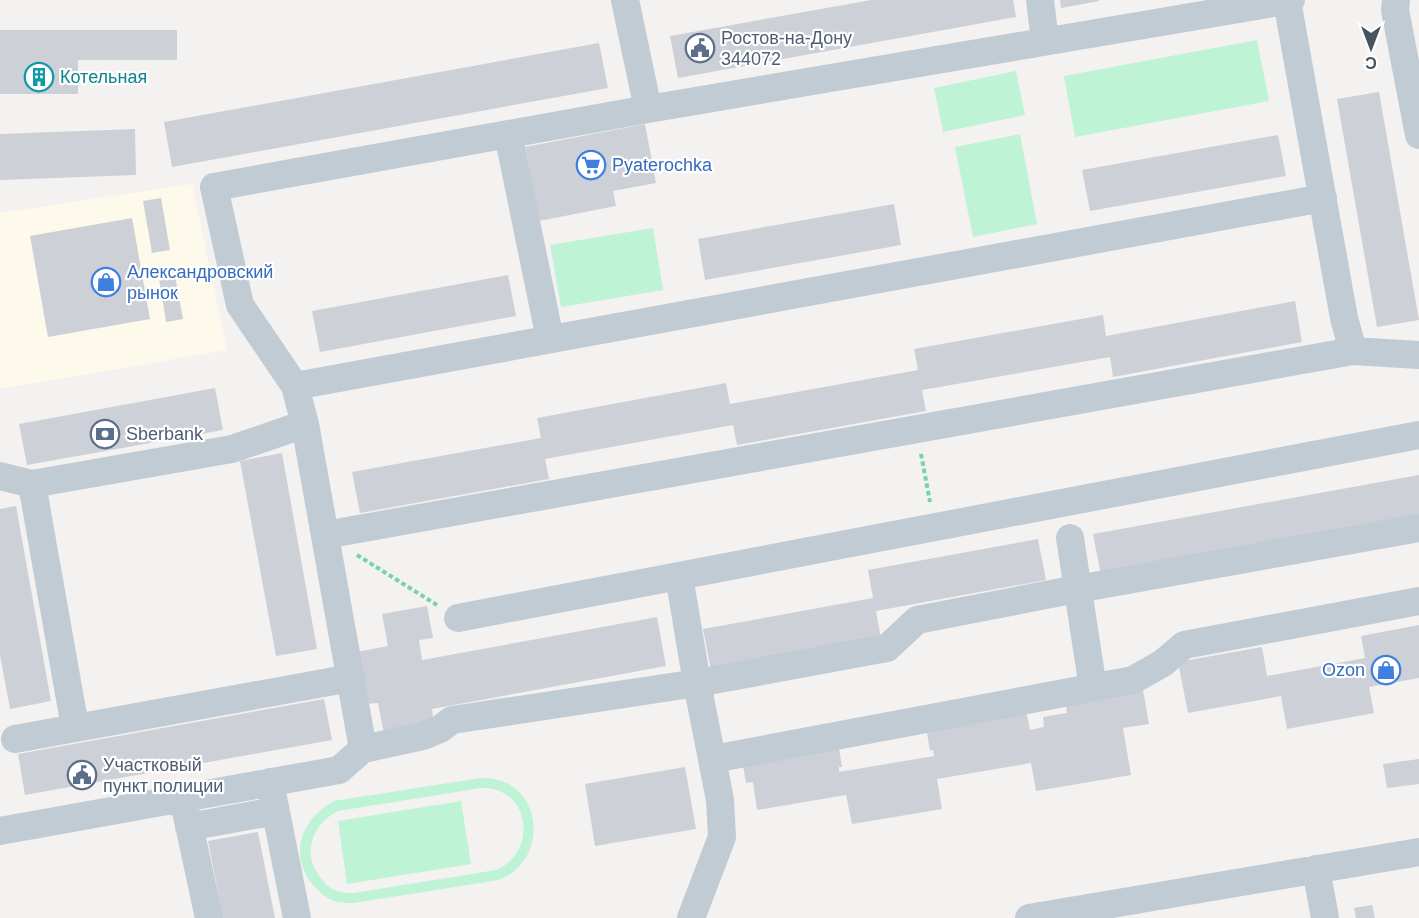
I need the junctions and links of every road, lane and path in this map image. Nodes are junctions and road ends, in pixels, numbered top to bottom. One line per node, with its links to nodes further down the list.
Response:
1 (625, 0): 6 (lane)
2 (1040, 0): 5 (lane)
3 (1396, 0): 8 (lane)
4 (1289, 1): 5 (lane); 9 (lane)
5 (1045, 41): 6 (lane)
6 (648, 109): 7 (lane)
7 (508, 134): 10 (lane); 13 (lane)
8 (1419, 135)
9 (1323, 198): 10 (lane); 11 (lane)
10 (550, 339): 13 (lane)
11 (1353, 351): 12 (lane); 15 (lane)
12 (1419, 355)
13 (295, 386): 14 (lane)
14 (305, 424): 18 (lane); 22 (lane)
15 (916, 429): 20 (path); 22 (lane)
16 (1419, 435): 19 (lane)
17 (0, 476): 18 (lane)
18 (32, 484): 30 (lane)
19 (1064, 502): 20 (lane); 24 (lane)
20 (935, 526): 23 (lane)
21 (1419, 528): 24 (lane)
22 (325, 535): 26 (path); 27 (lane)
23 (679, 576): 26 (lane); 28 (lane)
24 (1077, 589): 28 (lane); 29 (lane)
25 (1419, 602): 29 (lane)
26 (458, 618)
27 (351, 678): 30 (lane); 32 (lane)
28 (698, 683): 32 (lane); 33 (lane)
29 (1093, 688): 33 (lane)
30 (75, 728): 31 (lane)
31 (15, 739)
32 (363, 749): 34 (lane)
33 (712, 759): 43 (lane)
34 (270, 782): 35 (lane); 36 (lane)
35 (183, 797): 37 (lane); 38 (lane)
36 (275, 812): 37 (lane); 42 (lane)
37 (189, 827): 41 (lane)
38 (0, 831)
39 (1419, 852): 40 (lane)
40 (1316, 869): 44 (lane); 45 (lane)
41 (209, 918)
42 (297, 918)
43 (691, 918)
44 (1029, 918)
45 (1324, 918)

